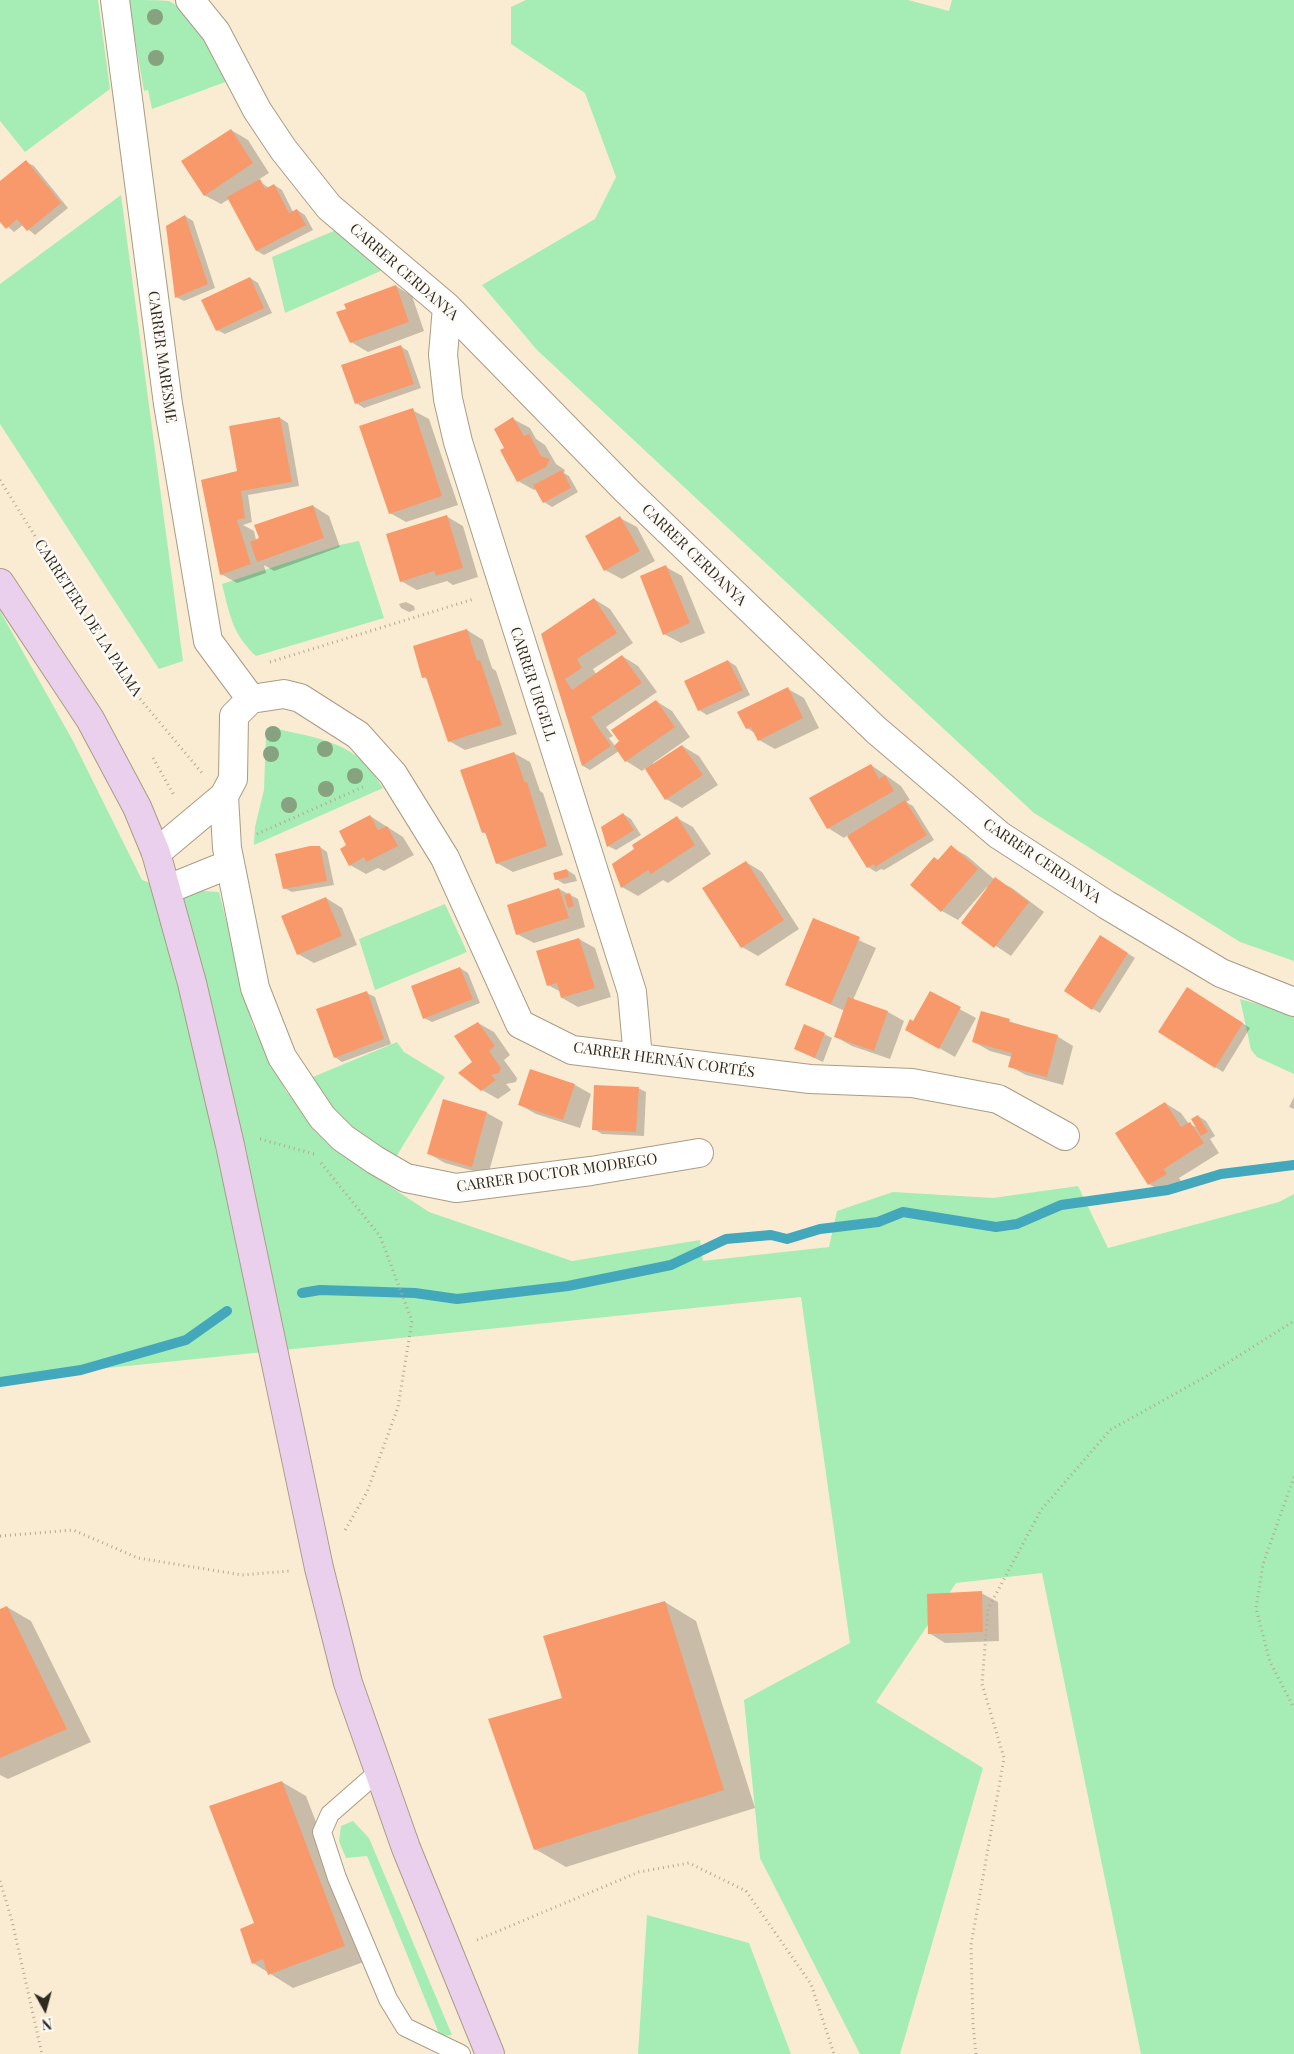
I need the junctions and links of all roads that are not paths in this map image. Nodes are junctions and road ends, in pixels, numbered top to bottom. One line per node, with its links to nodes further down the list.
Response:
1 (114, 0): 5 (street, CARRER MARESME)
2 (190, 0): 3 (street, CARRER CERDANYA)
3 (447, 307): 10 (street, CARRER CERDANYA); 11 (street, CARRER URGELL)
4 (0, 583): 7 (main road)
5 (251, 699): 6 (street, CARRER DOCTOR MODREGO); 11 (street, CARRER HERNÁN CORTÉS)
6 (224, 796): 7 (street); 8 (street, CARRER DOCTOR MODREGO)
7 (156, 853): 9 (main road)
8 (228, 856): 9 (street); 13 (street, CARRER DOCTOR MODREGO)
9 (168, 889): 14 (main road)
10 (1294, 1002)
11 (638, 1058): 12 (street, CARRER HERNÁN CORTÉS)
12 (1065, 1136)
13 (699, 1153)
14 (378, 1772): 15 (lane); 16 (main road)
15 (461, 2054)
16 (490, 2054)

